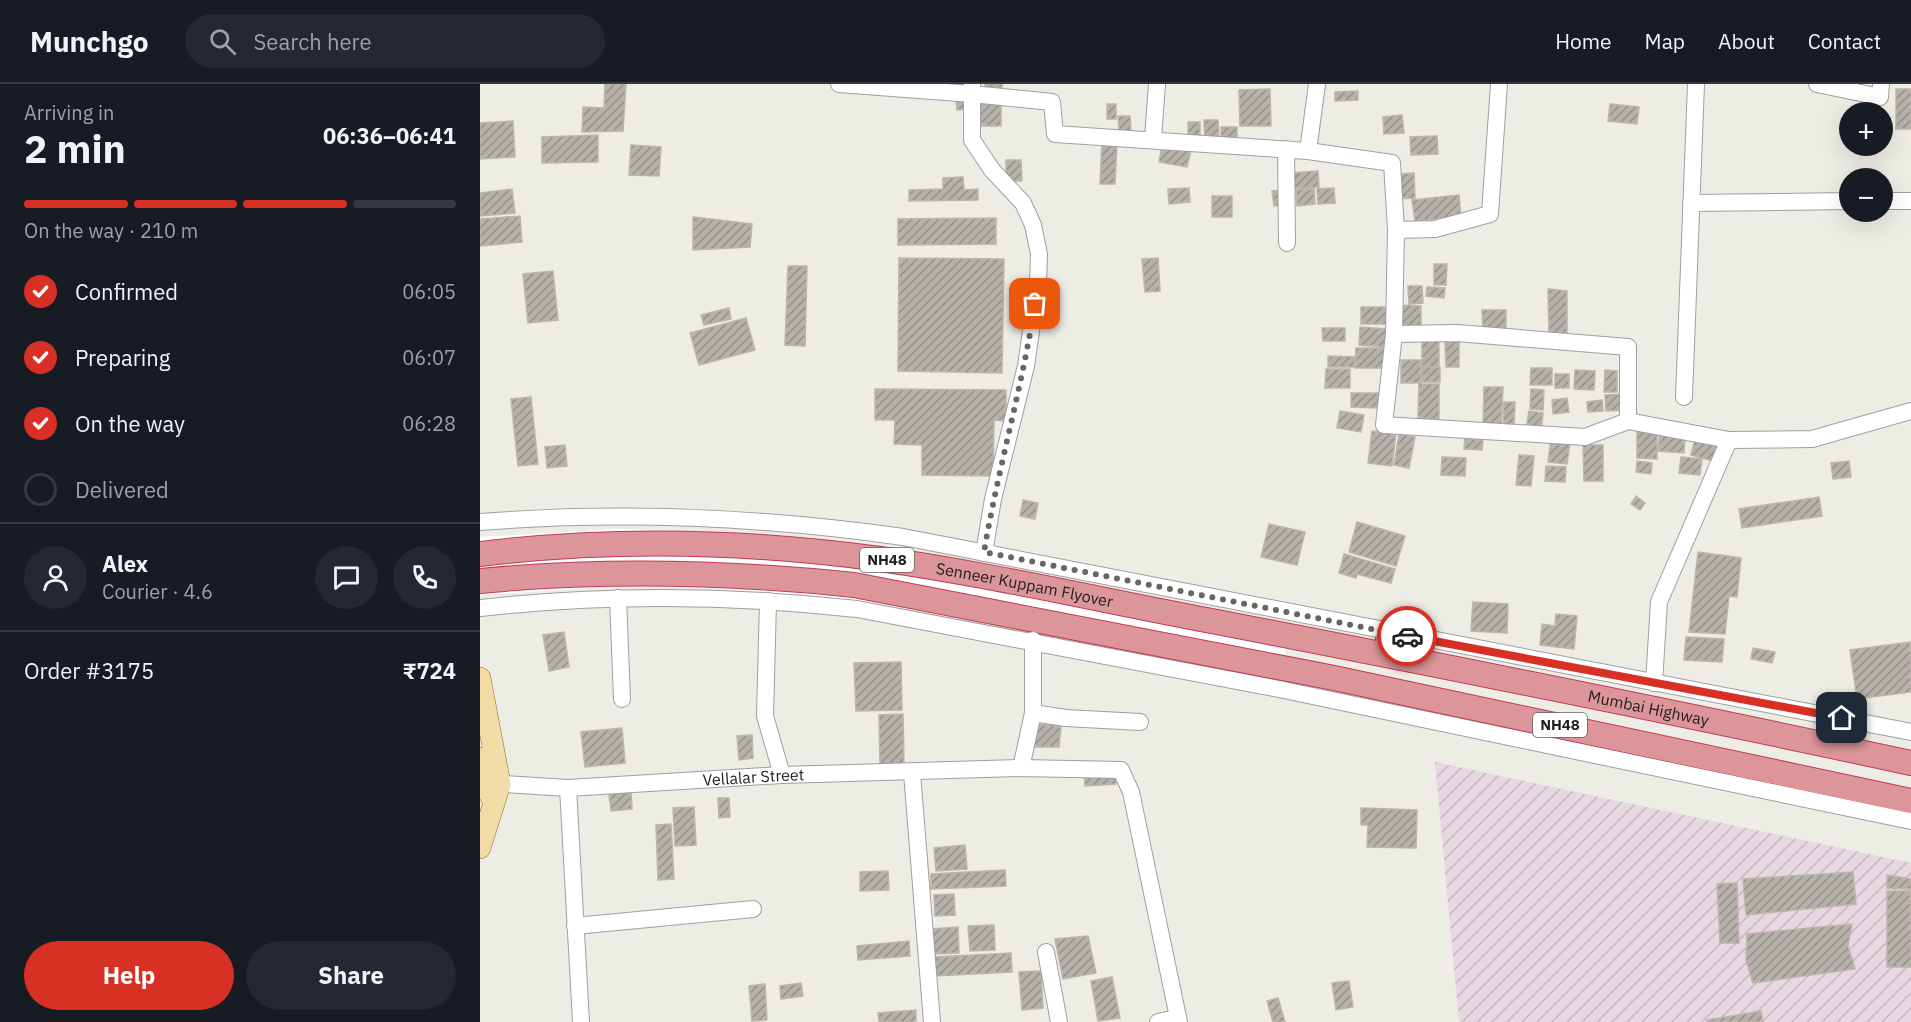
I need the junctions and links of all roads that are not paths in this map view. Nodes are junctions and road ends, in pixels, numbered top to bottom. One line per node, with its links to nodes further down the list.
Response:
1 (840, 84): 8 (street)
2 (1157, 84): 9 (street)
3 (1317, 84): 11 (street)
4 (1499, 84): 16 (street)
5 (1696, 84): 15 (street)
6 (1817, 84): 7 (street)
7 (1881, 84)
8 (972, 89): 9 (street); 24 (street)
9 (1153, 139): 10 (street)
10 (1286, 149): 11 (street); 17 (street)
11 (1308, 151): 16 (street)
12 (1839, 201): 15 (street)
13 (1893, 201): 14 (street)
14 (1911, 201)
15 (1691, 203): 19 (street)
16 (1396, 230): 18 (street)
17 (1287, 243)
18 (1394, 334): 21 (street); 21 (street)
19 (1684, 397)
20 (1911, 411): 22 (street)
21 (1628, 421): 22 (street)
22 (1729, 440): 33 (street)
23 (480, 522): 24 (street)
24 (984, 552): 31 (street)
25 (480, 554): 31 (highway, Senneer Kuppam Flyover / NH48)
26 (480, 581): 43 (highway, Senneer Kuppam Flyover / NH48)
27 (618, 598): 28 (street); 29 (street); 34 (street)
28 (768, 601): 30 (street); 42 (street)
29 (480, 608)
30 (1033, 640): 35 (street); 43 (street)
31 (1387, 643): 33 (street); 39 (highway, Mumbai Highway / NH48)
32 (480, 678): 45 (main road)
33 (1654, 683): 37 (street)
34 (621, 699)
35 (1033, 712): 36 (street); 40 (street)
36 (1140, 722)
37 (1911, 732)
38 (480, 758): 45 (main road)
39 (1911, 763)
40 (1021, 768): 41 (street, Vellalar Street); 52 (street, Vellalar Street)
41 (912, 773): 42 (street, Vellalar Street); 54 (street)
42 (782, 776): 44 (street, Vellalar Street)
43 (1783, 784): 46 (highway, NH48); 47 (street)
44 (568, 788): 45 (street, Vellalar Street); 50 (street)
45 (493, 789): 48 (main road)
46 (1911, 801)
47 (1911, 821)
48 (480, 848)
49 (753, 909): 50 (street)
50 (575, 926): 53 (street)
51 (1046, 952): 55 (street)
52 (1178, 1020): 56 (street)
53 (581, 1022)
54 (932, 1022)
55 (1059, 1022)
56 (1158, 1022)

